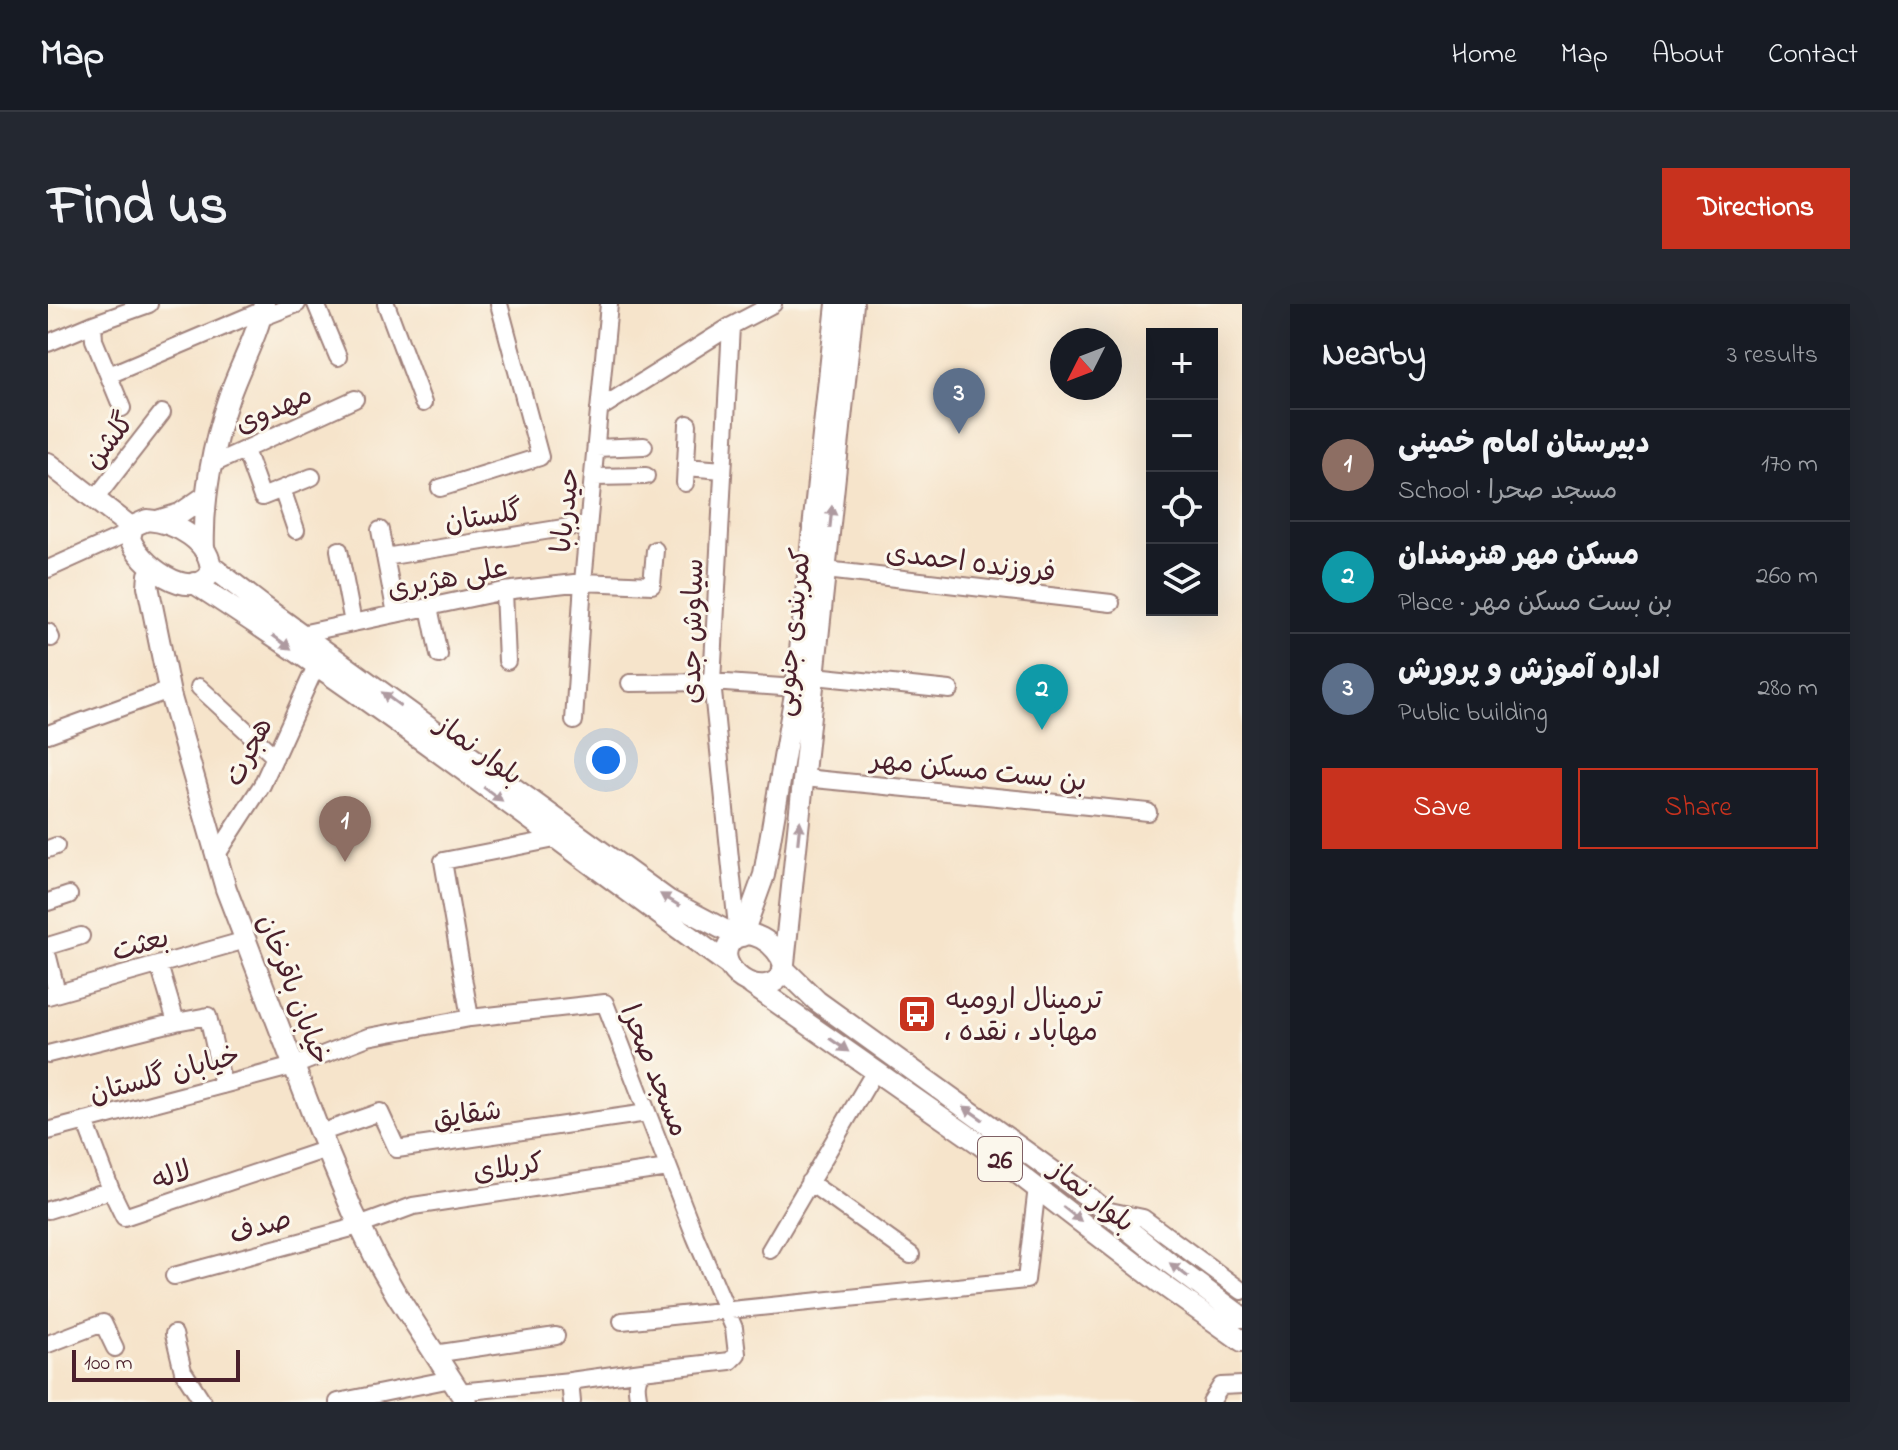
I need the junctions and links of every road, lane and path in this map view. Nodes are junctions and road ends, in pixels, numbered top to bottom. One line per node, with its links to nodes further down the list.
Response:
1 (149, 304): 11 (street)
2 (297, 304): 10 (street)
3 (316, 304): 14 (street)
4 (386, 304): 17 (street)
5 (499, 304): 33 (street)
6 (609, 304): 19 (street, حیدربابا)
7 (773, 304): 12 (street)
8 (837, 304): 20 (main road, کمربندی جنوبی)
9 (853, 304): 20 (main road, کمربندی جنوبی)
10 (263, 311): 15 (street); 27 (main road)
11 (99, 316): 13 (street); 15 (street)
12 (731, 326): 19 (street); 28 (street, سیاوش جدی)
13 (48, 343)
14 (338, 357)
15 (109, 375): 18 (street)
16 (355, 399): 25 (street, مهدوی)
17 (423, 403)
18 (122, 408)
19 (599, 409): 24 (street, حیدربابا)
20 (834, 412): 48 (main road, کمربندی جنوبی, one-way to 20); 65 (main road, کمربندی جنوبی)
21 (162, 413): 36 (street, گلشن)
22 (688, 424): 28 (street)
23 (644, 446): 24 (street)
24 (596, 448): 31 (street, حیدربابا)
25 (245, 450): 27 (street, مهدوی); 34 (street)
26 (48, 463): 32 (main road)
27 (213, 464): 35 (main road)
28 (723, 470): 62 (street, سیاوش جدی)
29 (646, 476): 31 (street)
30 (312, 477): 34 (street)
31 (594, 477): 38 (street, حیدربابا)
32 (58, 478): 36 (main road)
33 (440, 488)
34 (282, 489): 40 (street)
35 (206, 496): 37 (main road); 45 (main road)
36 (95, 499): 39 (main road)
37 (157, 521): 39 (main road); 45 (main road, 26)
38 (588, 524): 44 (street, گلستان); 49 (street, حیدربابا)
39 (131, 530): 46 (street); 47 (main road)
40 (296, 530)
41 (380, 530): 44 (street)
42 (339, 550): 56 (street)
43 (655, 550): 49 (street, علی هژبری)
44 (385, 557): 55 (street)
45 (208, 558): 50 (main road); 52 (main road, بلوار نماز / 26)
46 (48, 569)
47 (153, 569): 50 (main road, 26); 66 (main road, خیابان باقرخان)
48 (826, 570): 53 (street, فروزنده احمدی); 61 (main road, کمربندی جنوبی)
49 (583, 582): 51 (street, علی هژبری); 68 (street, حیدربابا)
50 (194, 583): 52 (main road, بلوار نماز / 26)
51 (504, 591): 54 (street, علی هژبری); 59 (street)
52 (240, 601): 57 (main road, بلوار نماز / 26); 60 (main road, بلوار نماز / 26, one-way to 60)
53 (1111, 603)
54 (429, 607): 55 (street, علی هژبری); 58 (street)
55 (396, 614): 56 (street, علی هژبری)
56 (353, 623): 57 (street, علی هژبری)
57 (301, 634): 79 (main road, بلوار نماز / 26, one-way to 57)
58 (439, 655)
59 (507, 661)
60 (316, 666): 70 (street, هجرت); 73 (main road, بلوار نماز / 26, one-way to 73)
61 (815, 676): 67 (street); 71 (main road, کمربندی جنوبی)
62 (712, 682): 63 (street); 65 (street); 81 (street, سیاوش جدی)
63 (630, 683)
64 (199, 687): 70 (street)
65 (796, 688): 75 (main road, کمربندی جنوبی)
66 (169, 690): 69 (street); 74 (main road, خیابان باقرخان)
67 (950, 690)
68 (574, 721)
69 (48, 734)
70 (275, 757): 74 (street, هجرت)
71 (804, 778): 72 (street, بن بست مسکن مهر); 76 (main road, کمربندی جنوبی, one-way to 71)
72 (1148, 812)
73 (555, 839): 82 (main road, بلوار نماز / 26); 92 (street)
74 (216, 856): 83 (main road, خیابان باقرخان)
75 (764, 875): 76 (main road); 81 (main road, کمربندی جنوبی)
76 (794, 879): 88 (main road, کمربندی جنوبی)
77 (69, 895): 78 (street)
78 (48, 902)
79 (698, 915): 81 (main road, بلوار نماز / 26); 82 (main road)
80 (81, 936): 84 (street)
81 (740, 936): 87 (main road); 88 (main road, 26)
82 (690, 937): 87 (main road, بلوار نماز / 26)
83 (246, 940): 86 (street, بعثت); 96 (main road, خیابان باقرخان)
84 (48, 946)
85 (48, 957): 90 (street)
86 (159, 965): 90 (street, بعثت); 94 (street)
87 (729, 965): 89 (main road, 26)
88 (784, 966): 89 (main road); 91 (main road, بلوار نماز / 26)
89 (752, 985): 93 (main road, بلوار نماز / 26)
90 (53, 995)
91 (817, 1001): 93 (main road); 108 (main road, بلوار نماز / 26, one-way to 91)
92 (470, 1018): 96 (street, خیابان گلستان); 99 (street, مسجد صحرا)
93 (803, 1020): 97 (main road, بلوار نماز / 26, one-way to 97)
94 (176, 1022): 95 (street); 98 (street)
95 (48, 1054)
96 (294, 1066): 98 (street, خیابان گلستان); 102 (main road, خیابان باقرخان)
97 (875, 1071): 104 (street); 105 (main road, بلوار نماز / 26)
98 (223, 1085): 100 (street, خیابان گلستان)
99 (647, 1113): 102 (street, شقایق); 103 (street, مسجد صحرا)
100 (85, 1121): 101 (street, خیابان گلستان); 106 (street)
101 (48, 1131)
102 (323, 1141): 106 (street, لاله); 109 (main road, خیابان باقرخان)
103 (668, 1168): 109 (street, کربلای); 115 (street, مسجد صحرا)
104 (809, 1182): 111 (street); 112 (street)
105 (1037, 1187): 110 (main road, بلوار نماز / 26, one-way to 110); 115 (street)
106 (111, 1190): 107 (street, لاله)
107 (48, 1210)
108 (1109, 1214): 110 (main road); 114 (street); 116 (main road, بلوار نماز / 26, one-way to 108)
109 (359, 1226): 113 (street, صدف); 123 (main road, خیابان باقرخان)
110 (1101, 1236): 120 (main road, بلوار نماز / 26)
111 (770, 1250)
112 (911, 1255)
113 (174, 1276)
114 (1242, 1291)
115 (726, 1310): 117 (street); 124 (street, مسجد صحرا)
116 (1242, 1317)
117 (622, 1321)
118 (174, 1334): 129 (street)
119 (556, 1336): 123 (street)
120 (1242, 1341)
121 (48, 1344): 122 (street)
122 (115, 1348)
123 (434, 1354): 127 (main road, خیابان باقرخان)
124 (642, 1371): 125 (street); 132 (street)
125 (570, 1381): 127 (street); 131 (street)
126 (1242, 1385): 133 (street)
127 (459, 1391): 128 (street)
128 (384, 1398): 130 (street)
129 (203, 1402)
130 (338, 1402)
131 (572, 1402)
132 (639, 1402)
133 (1211, 1402)

